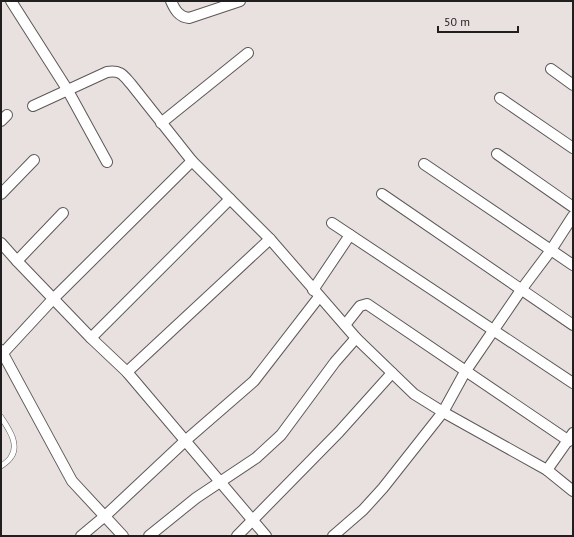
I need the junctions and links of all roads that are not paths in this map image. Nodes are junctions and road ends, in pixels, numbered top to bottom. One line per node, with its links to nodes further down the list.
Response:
1 (11, 1): 7 (street)
2 (172, 1): 3 (street)
3 (240, 1)
4 (248, 53): 10 (street)
5 (551, 69): 6 (street)
6 (573, 85)
7 (68, 89): 9 (street); 10 (street); 15 (street)
8 (500, 98): 11 (street)
9 (33, 106)
10 (161, 123): 14 (street)
11 (573, 148)
12 (497, 154): 20 (street)
13 (34, 160): 17 (street)
14 (192, 161): 19 (street); 32 (street)
15 (107, 162)
16 (424, 164): 27 (street)
17 (1, 194)
18 (382, 194): 30 (street)
19 (230, 199): 25 (street); 36 (street)
20 (573, 208)
21 (63, 214): 28 (street)
22 (573, 216): 27 (street)
23 (332, 223): 24 (street)
24 (350, 235): 31 (street); 35 (street)
25 (270, 239): 31 (street); 39 (street)
26 (1, 243): 28 (street)
27 (551, 250): 29 (street); 30 (street)
28 (17, 261): 32 (street)
29 (573, 265)
30 (521, 290): 33 (street); 35 (street)
31 (316, 293): 34 (street); 46 (street)
32 (53, 299): 36 (street); 38 (street)
33 (573, 325)
34 (345, 326): 37 (street); 41 (street)
35 (494, 330): 41 (street); 42 (street)
36 (91, 338): 39 (street)
37 (356, 338): 40 (street); 49 (street)
38 (2, 351): 51 (street)
39 (127, 372): 46 (street)
40 (392, 372): 43 (street); 52 (street)
41 (465, 372): 43 (street); 45 (street)
42 (573, 383)
43 (443, 412): 48 (street); 58 (street)
44 (1, 418): 47 (lane)
45 (571, 437): 48 (street)
46 (185, 441): 49 (street); 51 (street)
47 (1, 466)
48 (547, 470): 50 (street)
49 (220, 482): 52 (street); 55 (street)
50 (573, 491)
51 (105, 516): 53 (street); 54 (street)
52 (253, 520): 56 (street); 57 (street)
53 (81, 536)
54 (122, 536)
55 (149, 536)
56 (237, 536)
57 (266, 536)
58 (333, 536)

